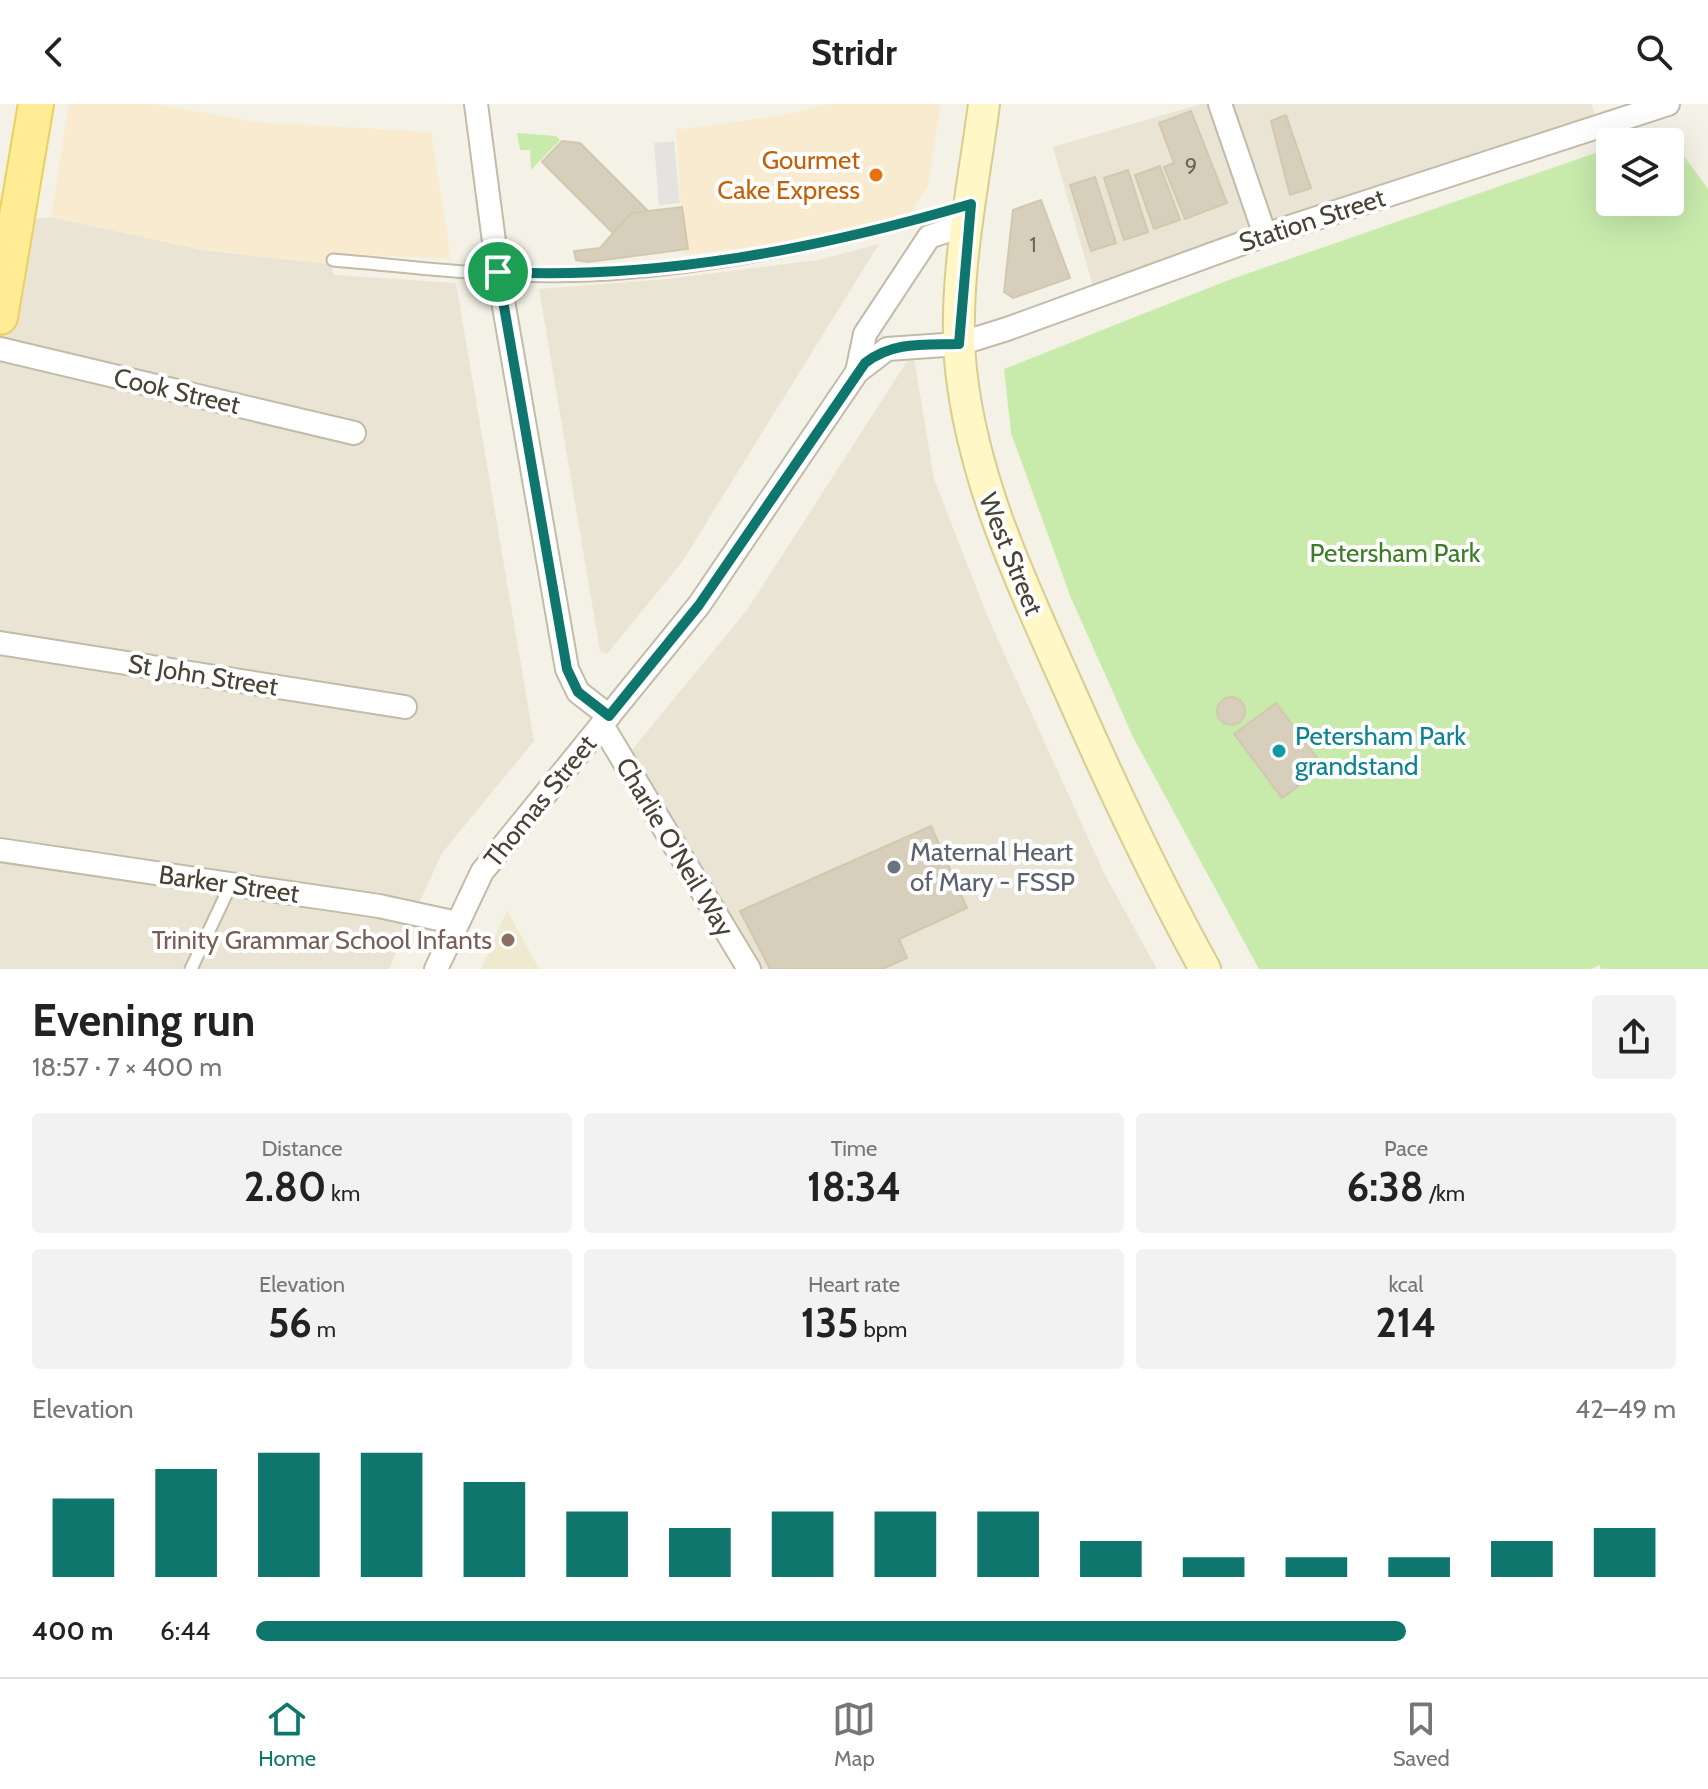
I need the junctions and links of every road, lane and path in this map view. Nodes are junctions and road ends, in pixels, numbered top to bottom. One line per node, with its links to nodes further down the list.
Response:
1 (36, 104): 10 (main road)
2 (476, 104): 9 (street)
3 (984, 104): 6 (main road, West Street)
4 (1220, 104): 7 (street)
5 (1668, 104): 7 (street, Station Street)
6 (970, 214): 9 (lane); 11 (main road, West Street); 13 (street, Thomas Street)
7 (1265, 235): 11 (street, Station Street)
8 (333, 260): 9 (lane)
9 (498, 272): 17 (street)
10 (0, 317)
11 (959, 344): 13 (street, Thomas Street); 24 (main road, West Street)
12 (0, 349): 14 (street, Cook Street)
13 (857, 372): 17 (street, Thomas Street)
14 (354, 433)
15 (0, 643): 16 (street, St John Street)
16 (405, 707)
17 (605, 720): 20 (street, Thomas Street); 23 (street, Charlie O'Neil Way)
18 (0, 850): 19 (street, Barker Street)
19 (231, 884): 20 (street, Barker Street); 21 (lane)
20 (457, 923): 22 (street, Thomas Street)
21 (191, 969)
22 (436, 969)
23 (749, 969)
24 (1205, 969)

